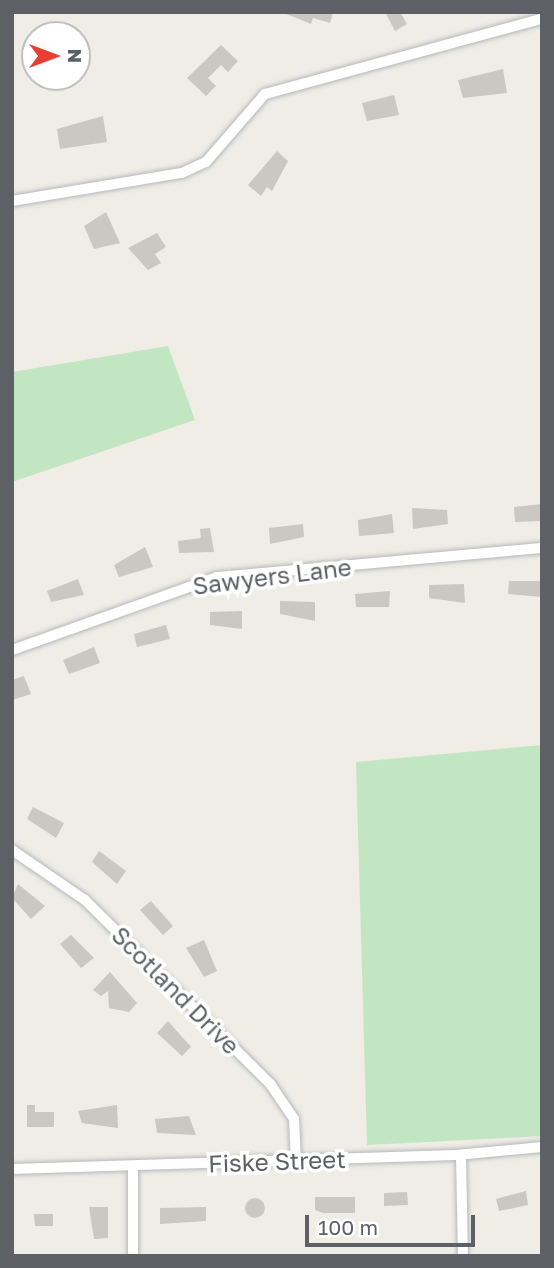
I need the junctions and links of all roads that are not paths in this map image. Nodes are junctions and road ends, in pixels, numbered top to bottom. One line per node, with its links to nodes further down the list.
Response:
1 (542, 19): 3 (street)
2 (12, 188): 3 (street)
3 (13, 201)
4 (542, 548): 5 (street, Sawyers Lane)
5 (12, 650)
6 (12, 849): 9 (street, Scotland Drive)
7 (542, 1147): 8 (street, Fiske Street)
8 (460, 1155): 9 (street, Fiske Street); 13 (street)
9 (296, 1161): 10 (street, Fiske Street)
10 (133, 1166): 11 (street, Fiske Street); 12 (street)
11 (12, 1170)
12 (133, 1256)
13 (463, 1256)

